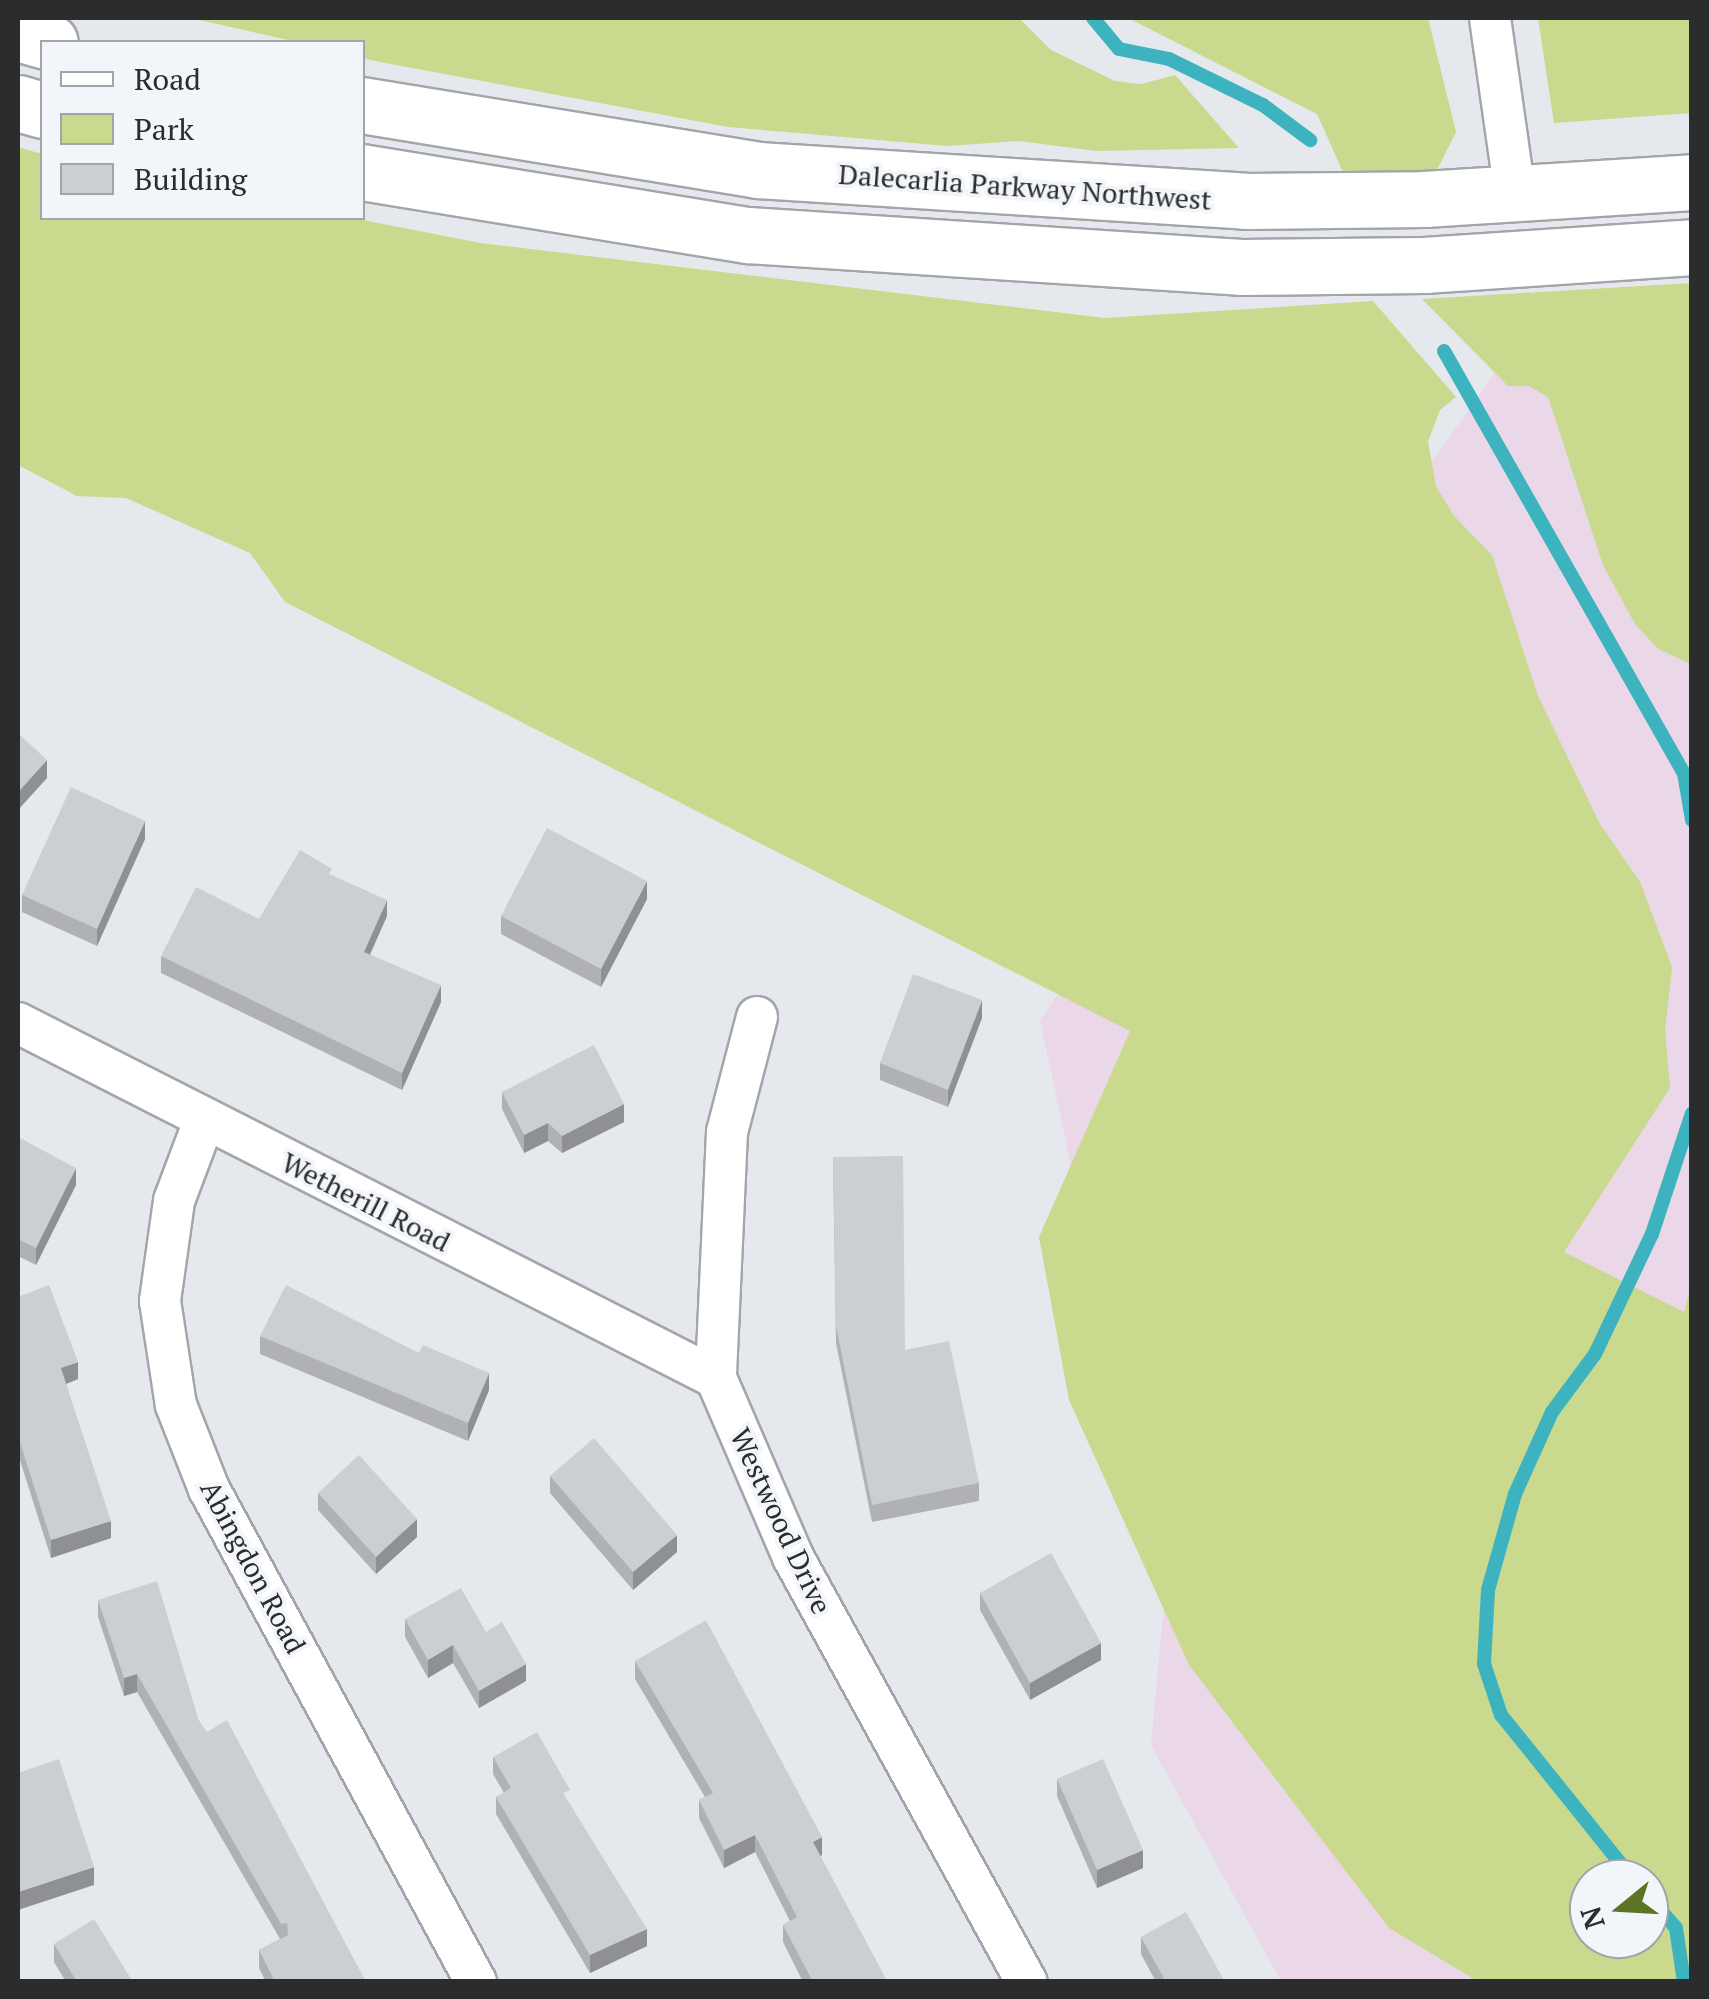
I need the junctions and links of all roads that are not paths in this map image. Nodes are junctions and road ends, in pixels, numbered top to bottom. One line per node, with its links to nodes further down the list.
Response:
1 (1490, 18): 7 (street)
2 (18, 33): 3 (main road)
3 (43, 40)
4 (365, 105): 7 (main road, Dalecarlia Parkway Northwest)
5 (365, 172): 8 (main road)
6 (1692, 182): 7 (main road, Dalecarlia Parkway Northwest)
7 (1515, 194)
8 (1692, 247)
9 (757, 1017): 12 (street, Westwood Drive)
10 (18, 1024): 11 (street, Wetherill Road)
11 (204, 1122): 12 (street, Wetherill Road); 13 (street, Abingdon Road)
12 (716, 1378): 14 (street, Westwood Drive)
13 (476, 1982)
14 (1028, 1982)

